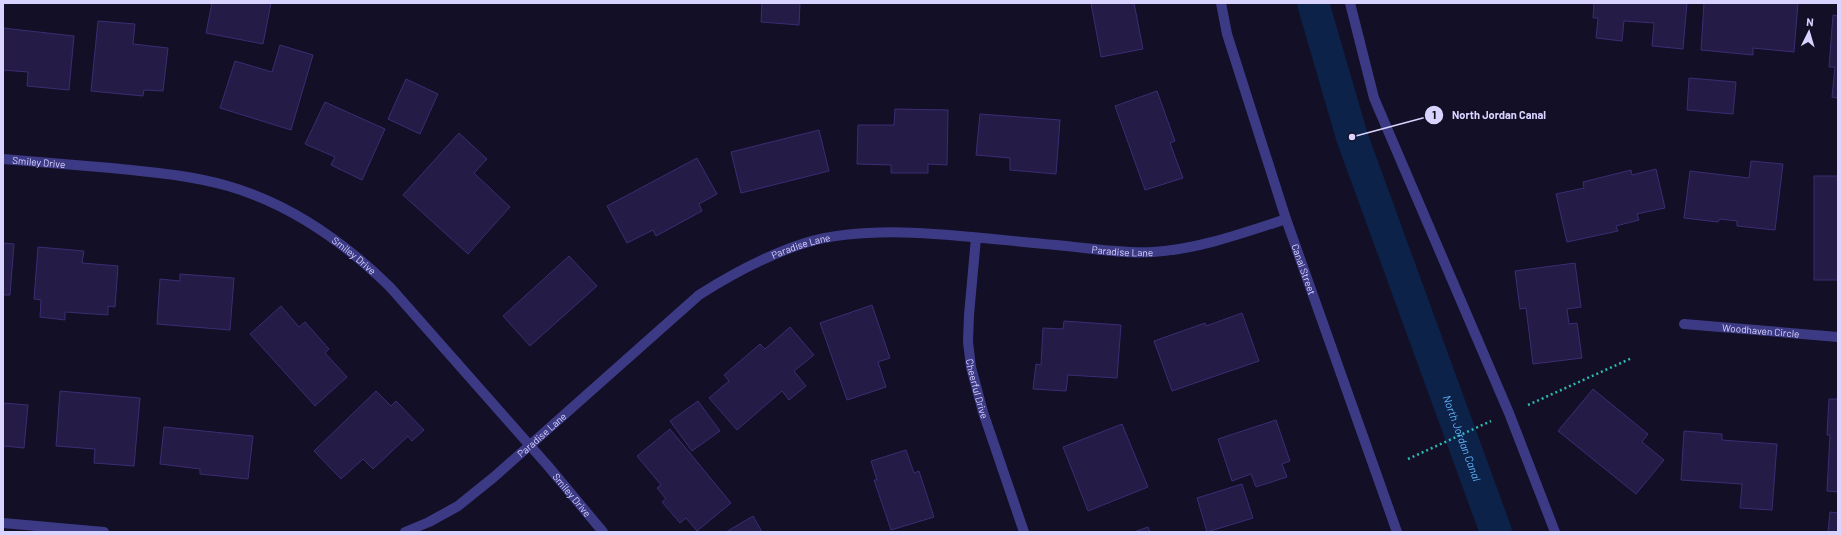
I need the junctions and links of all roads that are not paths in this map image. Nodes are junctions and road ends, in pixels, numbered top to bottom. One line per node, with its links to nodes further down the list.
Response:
1 (1221, 3): 4 (street, Canal Street)
2 (1350, 3): 15 (street)
3 (3, 159): 8 (street, Smiley Drive)
4 (1286, 219): 5 (street, Paradise Lane); 14 (street, Canal Street)
5 (976, 238): 8 (street, Paradise Lane); 13 (street, Cheerful Drive)
6 (1684, 324): 7 (street, Woodhaven Circle)
7 (1838, 337)
8 (529, 445): 11 (street, Paradise Lane); 12 (street, Smiley Drive)
9 (3, 523): 10 (street)
10 (104, 532)
11 (406, 532)
12 (603, 532)
13 (1024, 532)
14 (1397, 532)
15 (1555, 532)

